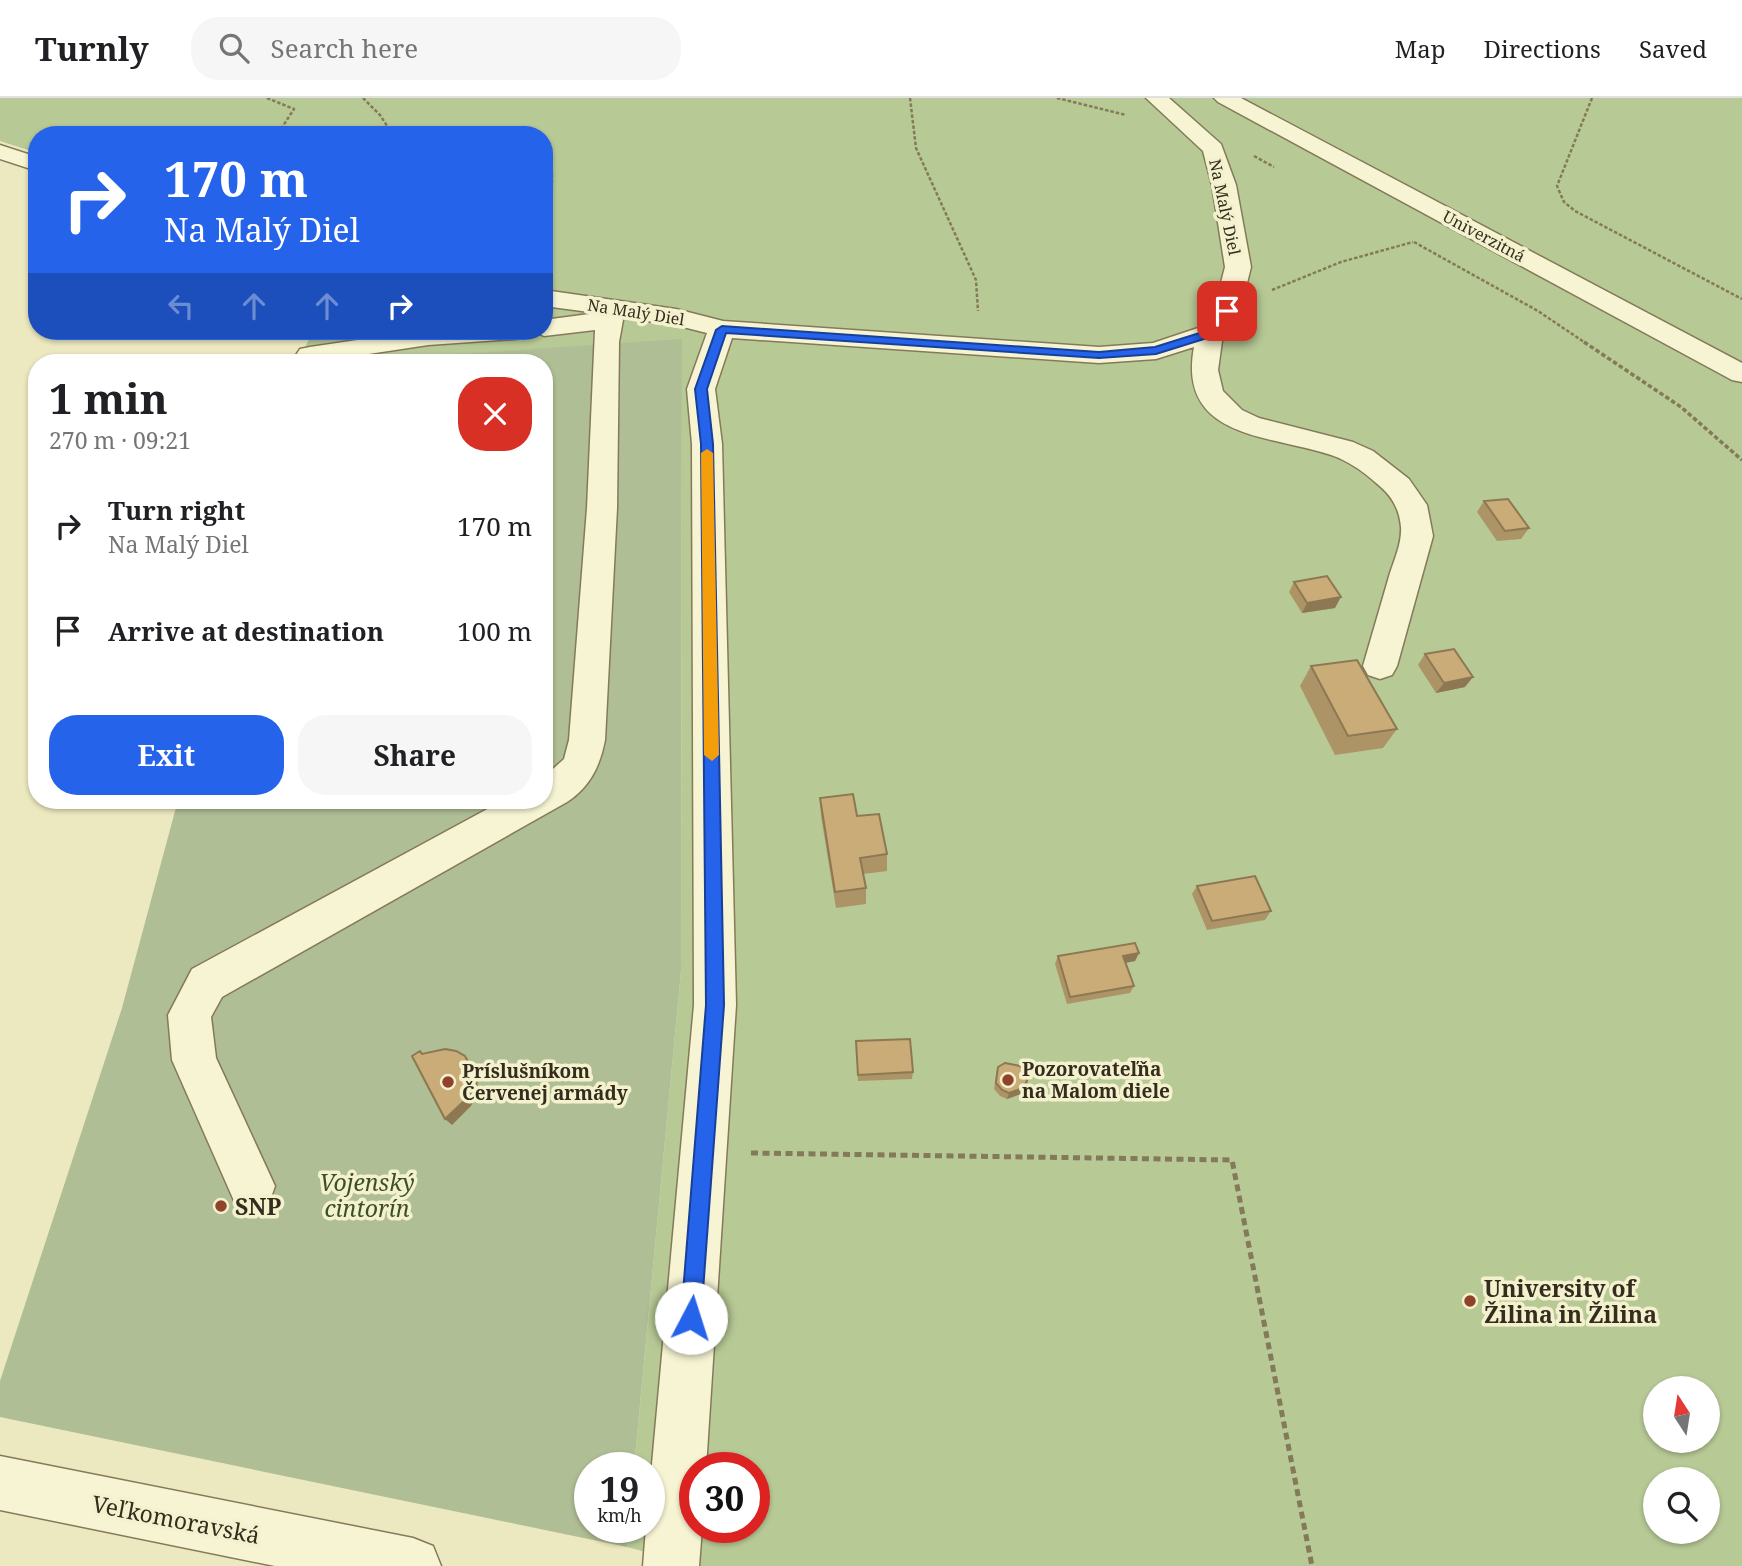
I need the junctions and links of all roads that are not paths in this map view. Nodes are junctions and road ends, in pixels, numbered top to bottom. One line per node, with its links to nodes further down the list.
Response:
1 (1157, 98): 7 (street, Na Malý Diel)
2 (1226, 98): 12 (street, Univerzitná)
3 (0, 152): 4 (street)
4 (28, 161)
5 (553, 300): 6 (street, Na Malý Diel)
6 (624, 316): 8 (street); 9 (street, Na Malý Diel); 14 (street)
7 (1218, 322): 9 (street, Na Malý Diel); 13 (street)
8 (553, 327)
9 (722, 330): 20 (street)
10 (388, 340): 11 (street)
11 (315, 354)
12 (1742, 374)
13 (1380, 666)
14 (553, 791)
15 (521, 809): 16 (street)
16 (252, 1186)
17 (0, 1483): 18 (street, Veľkomoravská)
18 (350, 1560): 19 (street, Veľkomoravská)
19 (413, 1566)
20 (671, 1566)

